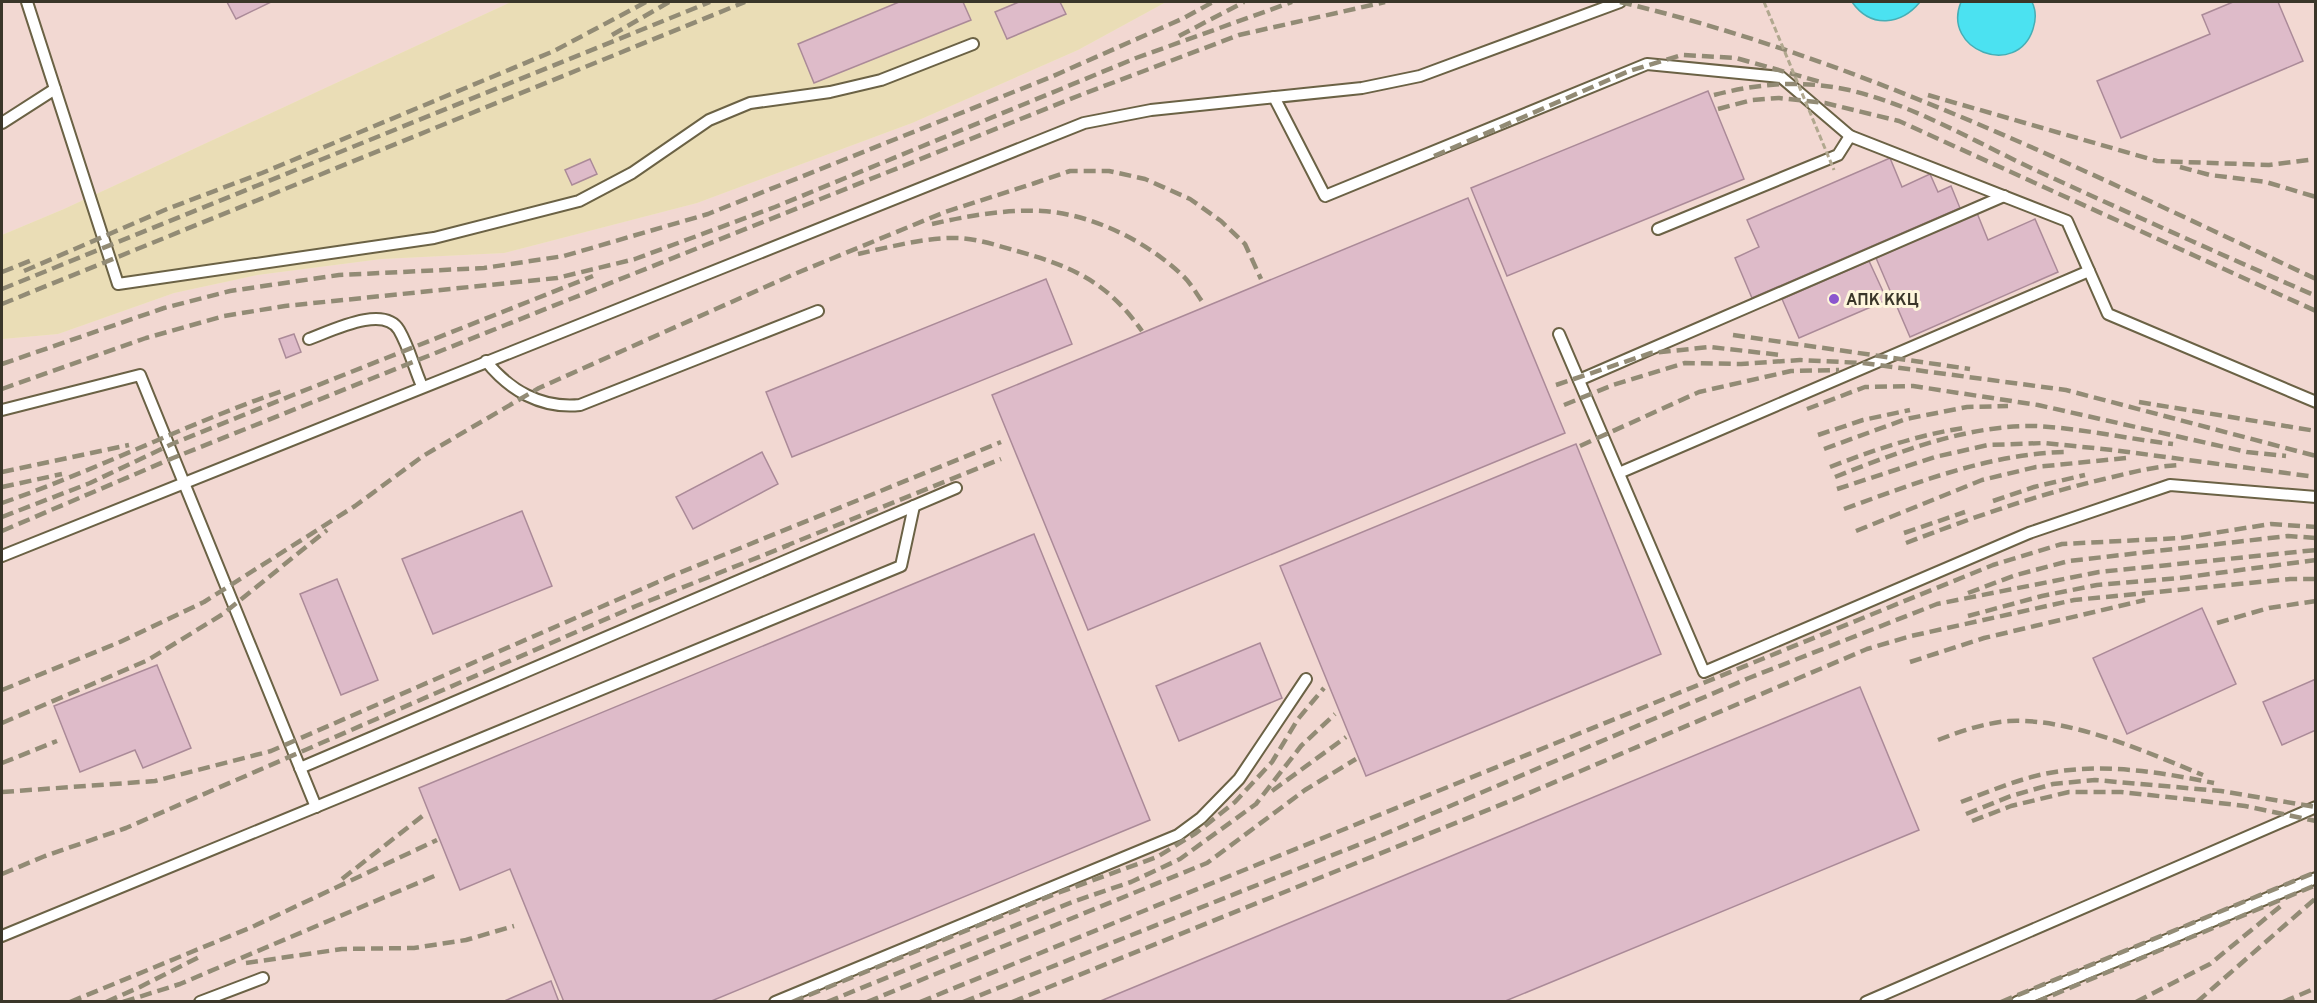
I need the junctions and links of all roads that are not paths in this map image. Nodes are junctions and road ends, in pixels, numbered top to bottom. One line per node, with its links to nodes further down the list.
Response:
1 (27, 2): 4 (lane)
2 (1620, 2): 5 (lane)
3 (973, 44): 4 (lane)
4 (55, 89): 6 (lane)
5 (1274, 97): 7 (lane); 14 (lane)
6 (2, 123)
7 (1850, 136): 8 (lane); 9 (lane)
8 (2004, 196): 10 (lane); 15 (lane)
9 (1659, 229)
10 (2089, 271): 17 (lane); 19 (lane)
11 (818, 311): 14 (lane)
12 (1559, 334): 15 (lane)
13 (309, 339): 16 (lane)
14 (486, 361): 16 (lane)
15 (1579, 380): 19 (lane)
16 (422, 386): 20 (lane)
17 (2316, 402)
18 (2, 410): 20 (lane)
19 (1619, 473): 22 (lane)
20 (183, 481): 24 (lane); 26 (lane)
21 (956, 488): 23 (lane)
22 (2316, 497)
23 (914, 506): 26 (lane); 27 (lane)
24 (2, 556)
25 (1306, 679): 33 (lane)
26 (300, 768): 27 (lane)
27 (316, 807): 30 (lane)
28 (2316, 807): 34 (lane)
29 (2316, 878): 35 (lane)
30 (2, 936)
31 (263, 978): 32 (lane)
32 (200, 1002)
33 (775, 1002)
34 (1866, 1002)
35 (2017, 1002)

